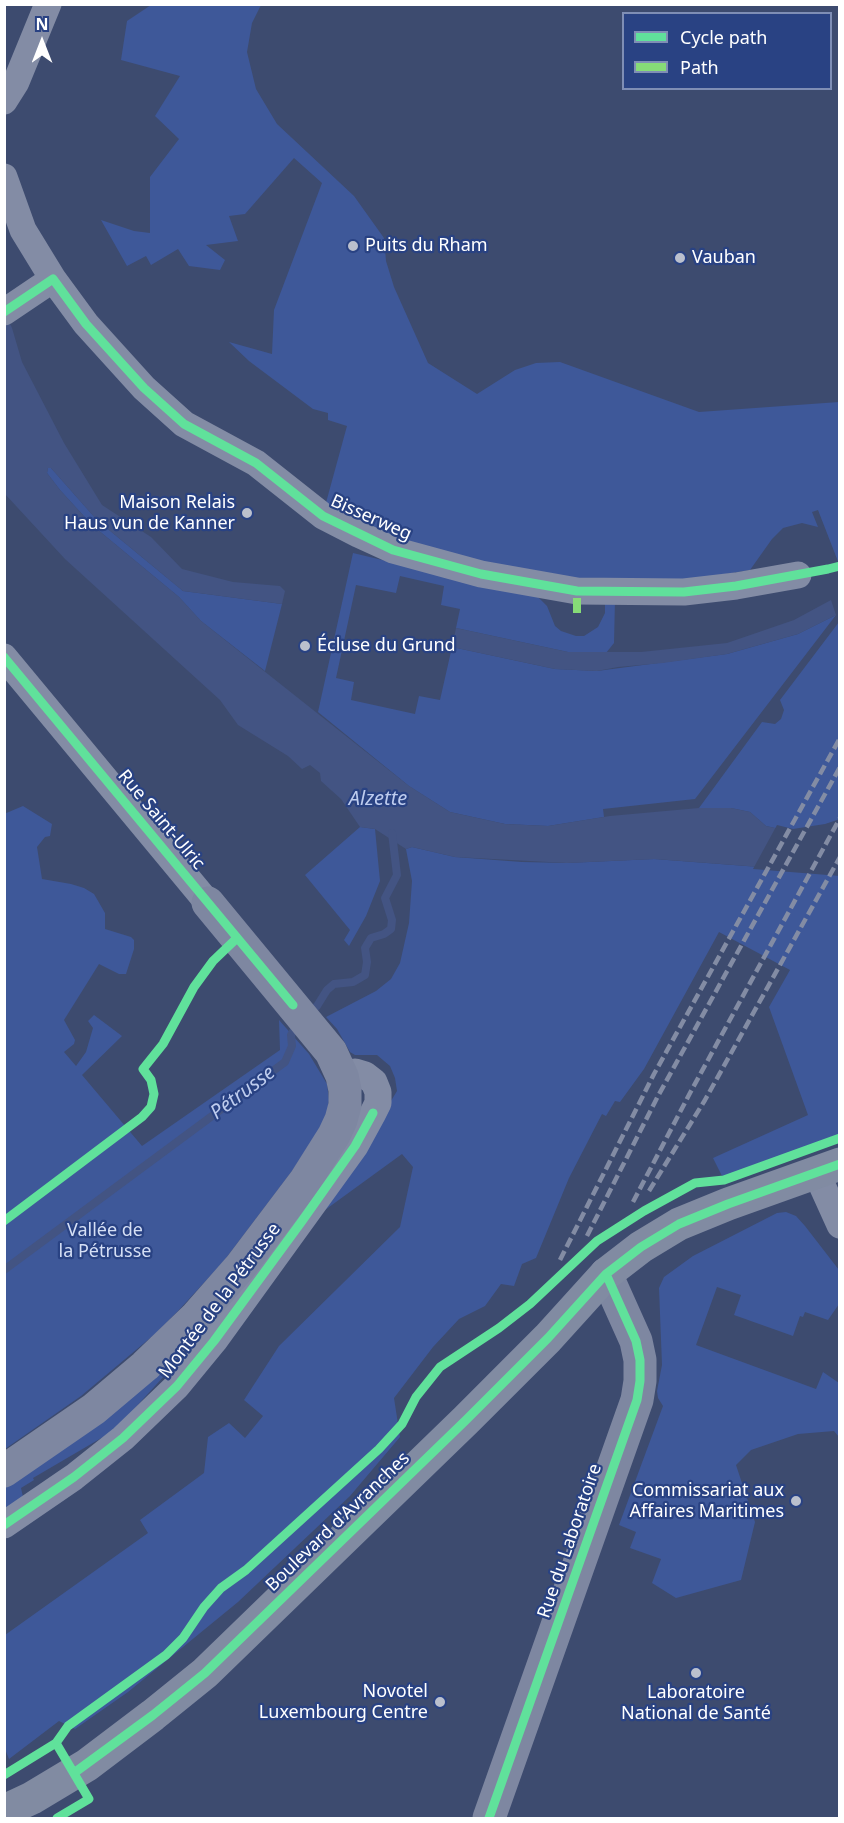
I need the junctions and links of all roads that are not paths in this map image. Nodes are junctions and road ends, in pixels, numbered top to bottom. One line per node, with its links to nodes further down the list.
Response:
1 (48, 4): 2 (street)
2 (4, 101)
3 (4, 177): 4 (street, Bisserweg)
4 (53, 279): 5 (street); 6 (street, Bisserweg)
5 (9, 309)
6 (798, 575)
7 (4, 657): 8 (street, Rue Saint-Ulric)
8 (208, 903): 9 (street, Rue Saint-Ulric)
9 (342, 1076): 13 (street, Rue Saint-Ulric); 14 (street, Montée de la Pétrusse)
10 (828, 1168): 11 (street); 12 (main road, Boulevard d'Avranches)
11 (840, 1225)
12 (606, 1274): 15 (main road, Boulevard d'Avranches); 16 (street, Rue du Laboratoire)
13 (4, 1471)
14 (4, 1525)
15 (4, 1811)
16 (489, 1818)

